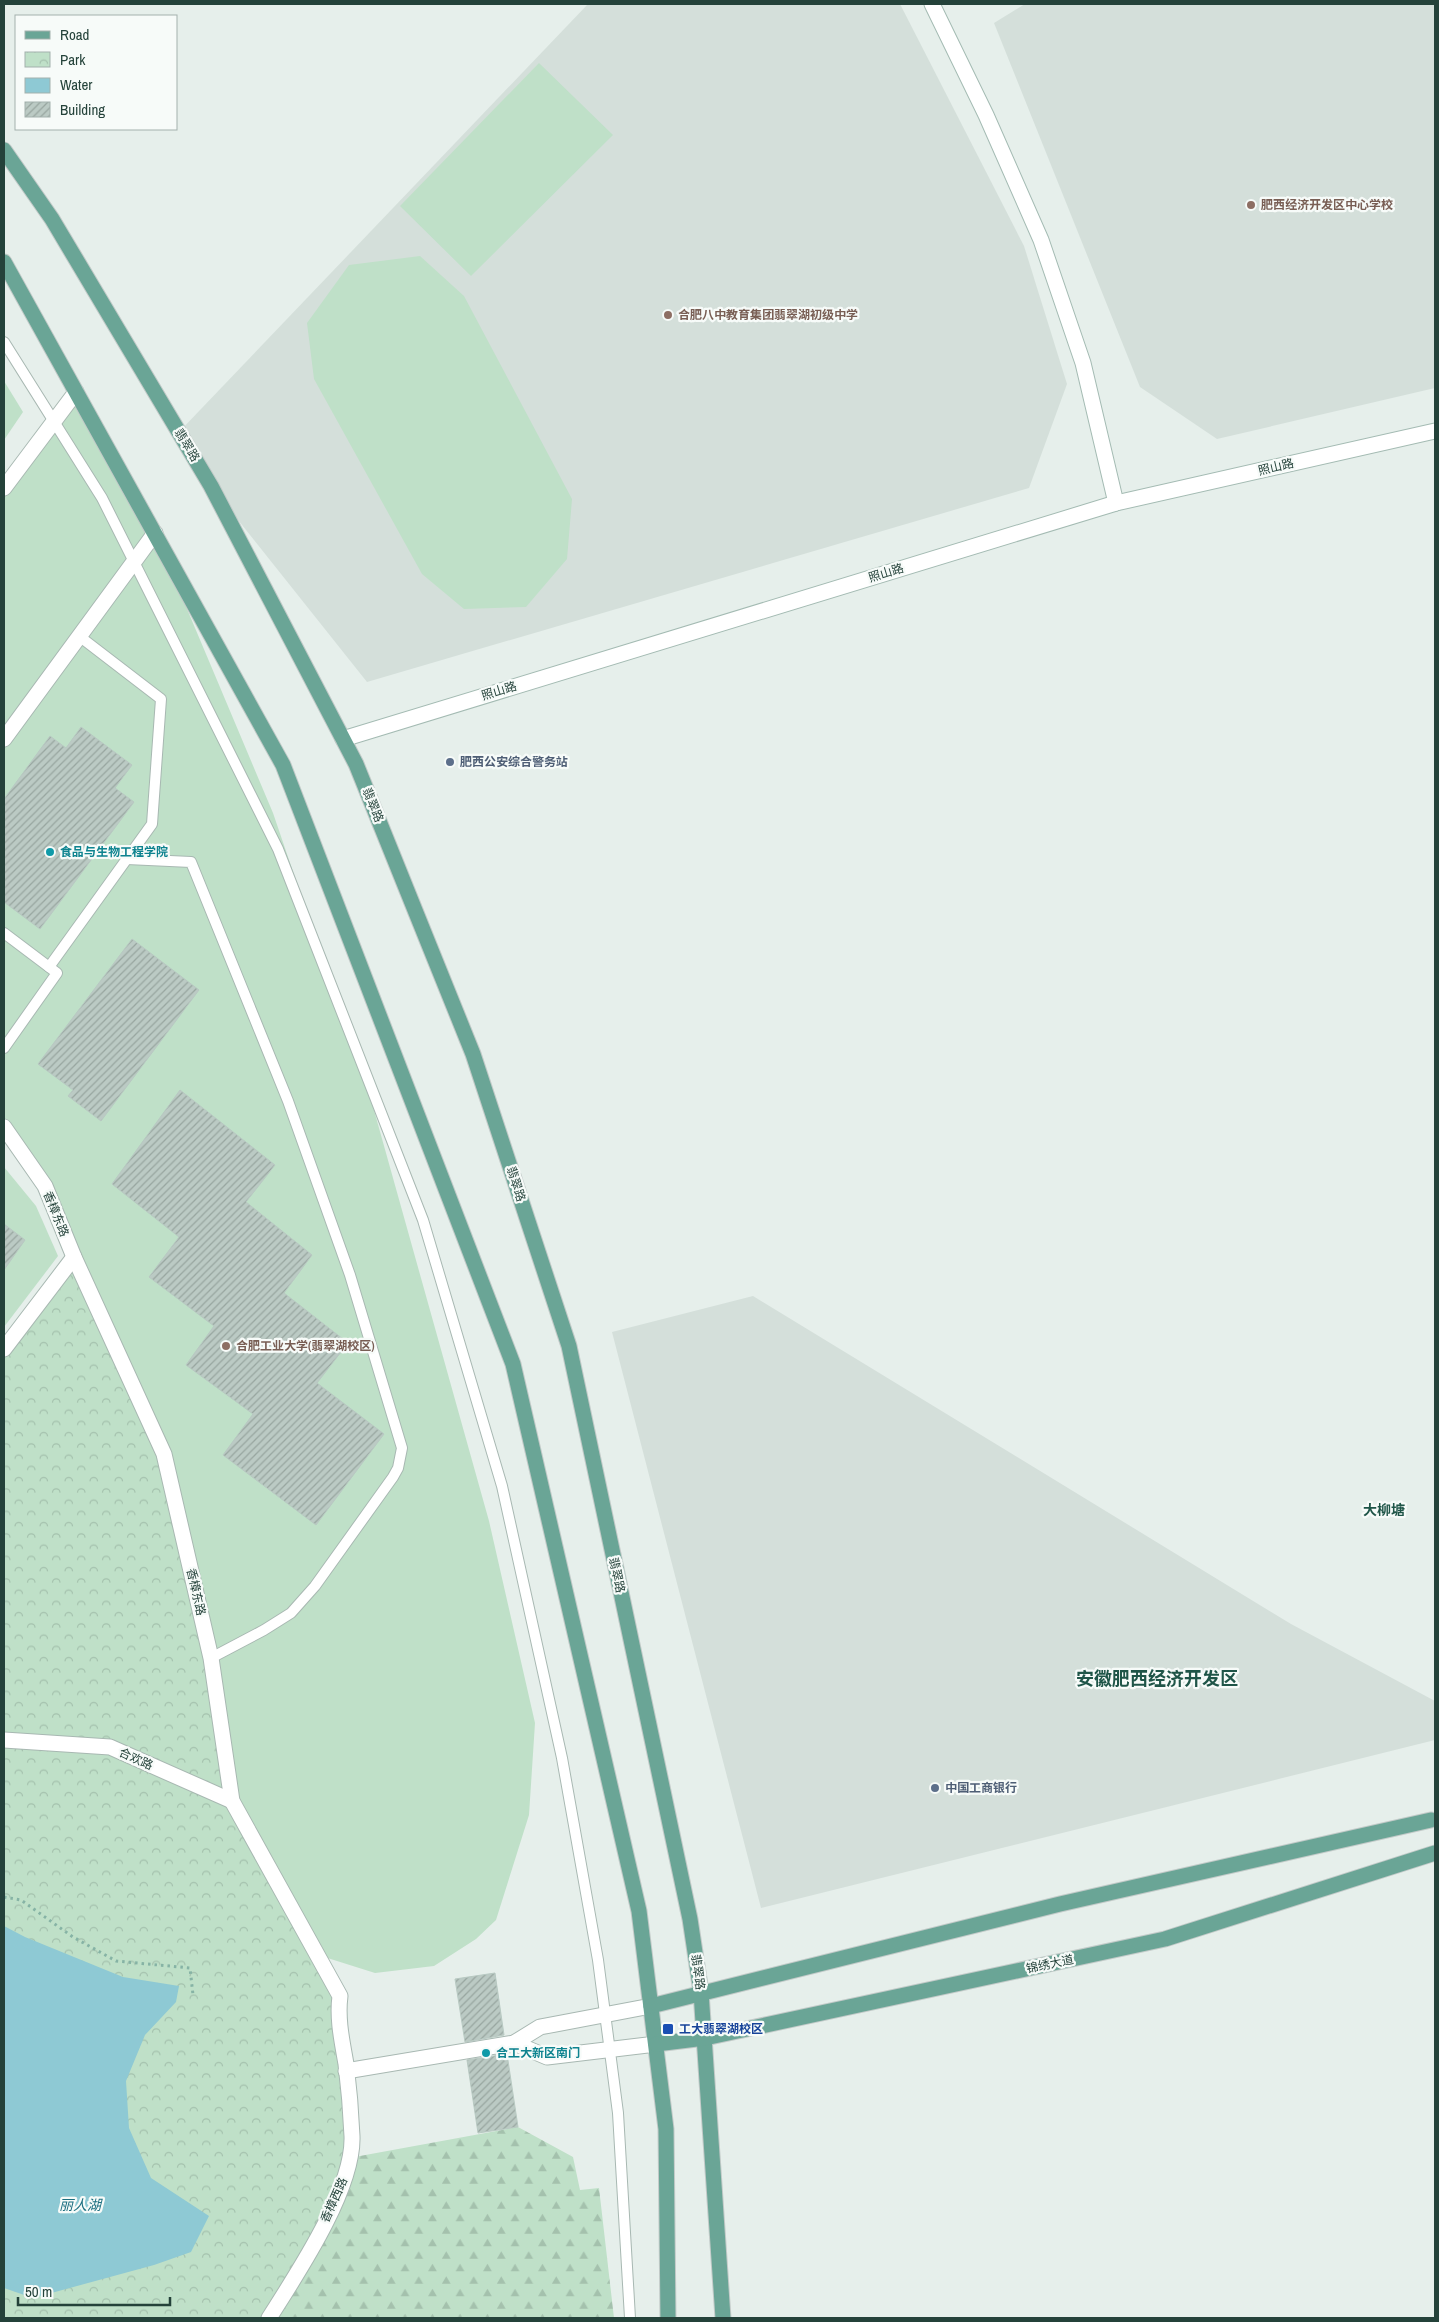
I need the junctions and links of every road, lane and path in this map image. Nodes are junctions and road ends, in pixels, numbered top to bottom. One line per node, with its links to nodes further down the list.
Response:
1 (932, 4): 9 (street)
2 (4, 150): 13 (main road, 翡翠路)
3 (4, 262): 5 (main road)
4 (4, 342): 6 (lane)
5 (76, 392): 6 (street); 10 (main road)
6 (54, 421): 8 (street); 11 (lane)
7 (1435, 431): 9 (street, 照山路)
8 (4, 488)
9 (1116, 503): 13 (street, 照山路)
10 (155, 533): 11 (street); 30 (main road)
11 (134, 561): 12 (street); 31 (lane)
12 (79, 636): 14 (street); 15 (lane)
13 (343, 738): 28 (main road, 翡翠路)
14 (4, 739)
15 (127, 859): 17 (lane); 22 (lane)
16 (4, 933): 17 (lane)
17 (49, 967): 18 (lane)
18 (4, 1048)
19 (4, 1127): 20 (street, 香樟东路)
20 (74, 1257): 21 (street); 22 (street, 香樟东路)
21 (4, 1349)
22 (211, 1658): 24 (street, 香樟东路)
23 (4, 1740): 24 (street, 合欢路)
24 (232, 1800): 36 (street, 香樟东路)
25 (1433, 1819): 28 (main road)
26 (1435, 1853): 32 (main road, 锦绣大道)
27 (4, 1897): 29 (path)
28 (701, 1992): 30 (main road); 32 (main road, 翡翠路)
29 (193, 1995)
30 (651, 2006): 31 (street); 34 (main road)
31 (606, 2015): 33 (street); 35 (lane)
32 (705, 2038): 34 (main road, 锦绣大道); 40 (main road, 翡翠路)
33 (514, 2043): 35 (street); 36 (street)
34 (656, 2044): 35 (street); 39 (main road)
35 (610, 2050): 38 (lane)
36 (346, 2069): 37 (street, 香樟西路)
37 (269, 2318)
38 (630, 2318)
39 (668, 2318)
40 (724, 2318)

